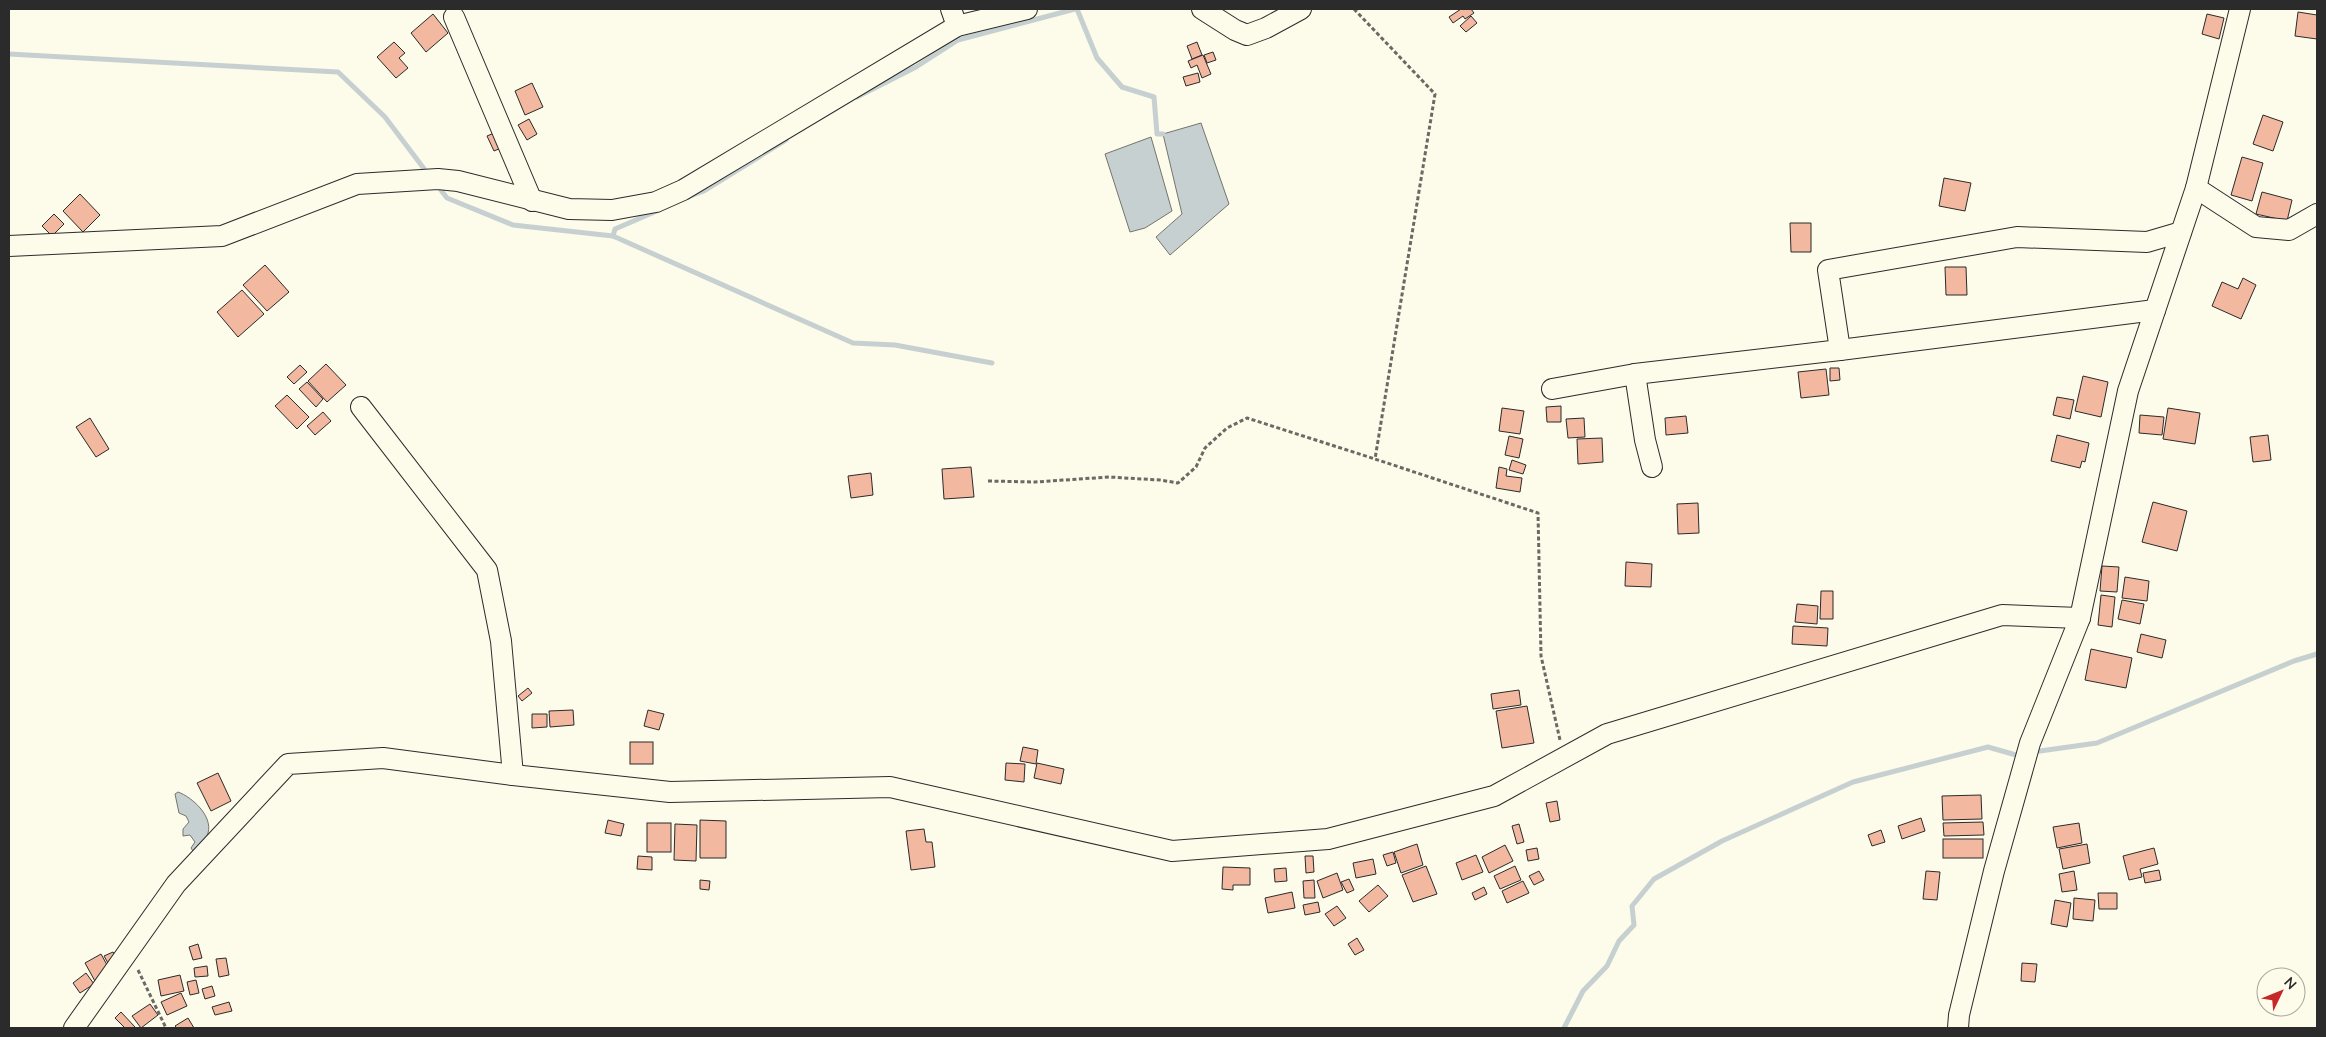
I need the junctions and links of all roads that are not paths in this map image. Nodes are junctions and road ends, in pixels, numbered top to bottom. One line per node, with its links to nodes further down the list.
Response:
1 (1027, 9): 6 (street)
2 (1202, 9): 3 (street)
3 (1301, 9)
4 (2240, 9): 7 (street)
5 (454, 17): 8 (street)
6 (954, 18): 8 (street)
7 (2196, 188): 9 (street); 10 (street)
8 (532, 201): 11 (street)
9 (2317, 214)
10 (2181, 232): 12 (street); 13 (street)
11 (9, 246)
12 (2155, 310): 13 (street); 18 (street)
13 (1840, 350): 14 (street)
14 (1635, 374): 15 (street); 17 (street)
15 (1552, 389)
16 (361, 407): 19 (street)
17 (1652, 467)
18 (2080, 618): 19 (street); 21 (street)
19 (513, 776): 20 (street)
20 (74, 1028)
21 (1958, 1028)

